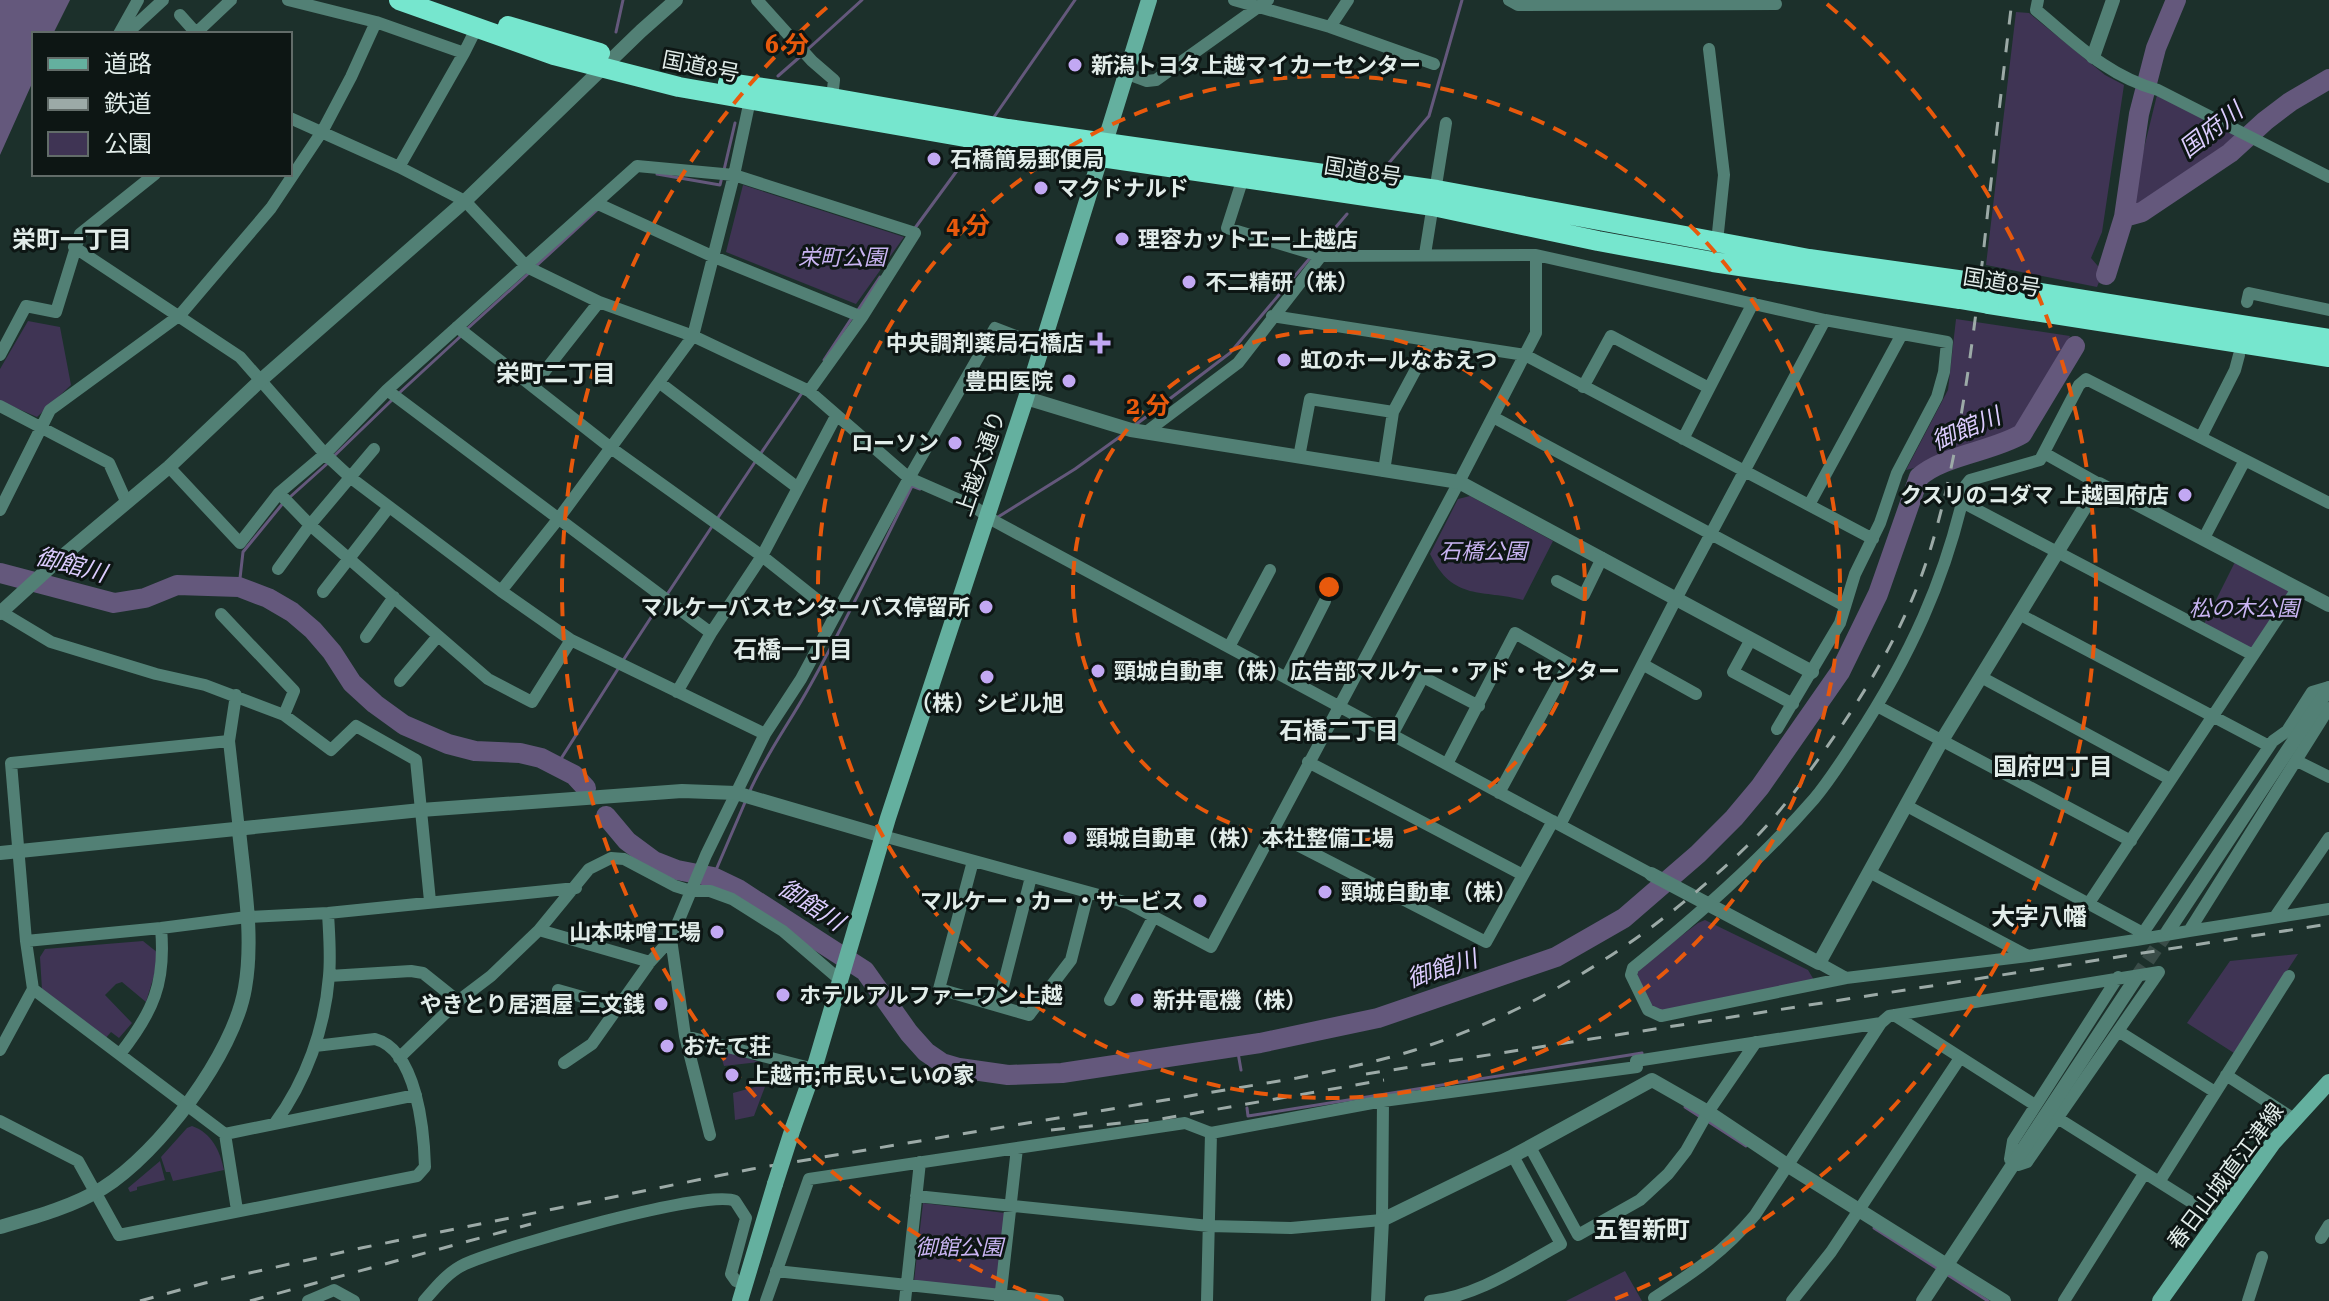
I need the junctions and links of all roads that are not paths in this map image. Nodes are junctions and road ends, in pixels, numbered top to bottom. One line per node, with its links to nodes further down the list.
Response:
1 (138, 0): 21 (street)
2 (163, 0): 22 (street)
3 (231, 0): 24 (street)
4 (288, 0): 18 (street)
5 (399, 0): 20 (highway, 国道8号)
6 (436, 0): 28 (highway, 国道8号)
7 (676, 0): 28 (street)
8 (757, 0): 31 (street)
9 (1149, 0): 30 (main road, 上越大通り)
10 (1234, 0): 15 (street)
11 (1348, 0): 19 (street)
12 (1509, 0): 16 (street)
13 (2038, 0): 27 (street)
14 (2113, 0): 27 (street)
15 (1264, 4): 19 (street); 30 (street)
16 (1776, 4)
17 (180, 15): 23 (street)
18 (376, 22): 26 (street); 35 (street)
19 (1330, 27): 29 (street)
20 (476, 29): 26 (street); 28 (highway, 国道8号)
21 (120, 32)
22 (128, 32)
23 (194, 32)
24 (198, 32)
25 (1709, 49): 45 (street)
26 (464, 53): 37 (street)
27 (2093, 57): 40 (street)
28 (609, 62): 31 (highway, 国道8号); 32 (highway, 国道8号); 43 (street)
29 (1434, 64)
30 (1128, 74): 36 (main road, 上越大通り)
31 (832, 98): 36 (highway, 国道8号)
32 (750, 100): 36 (highway, 国道8号); 38 (street)
33 (292, 119): 35 (street)
34 (1446, 123): 42 (street)
35 (323, 130): 37 (street); 58 (street)
36 (1104, 150): 41 (highway, 国道8号); 42 (highway, 国道8号); 67 (main road, 上越大通り)
37 (399, 167): 43 (street)
38 (734, 175): 44 (street); 50 (street); 60 (street)
39 (152, 176): 46 (street)
40 (2329, 177)
41 (1243, 178): 42 (highway, 国道8号); 48 (street)
42 (1435, 198): 45 (highway, 国道8号); 47 (street); 52 (highway, 国道8号)
43 (465, 201): 51 (street); 72 (street)
44 (596, 203): 50 (street); 51 (street)
45 (1717, 242): 52 (highway, 国道8号)
46 (74, 247): 58 (street); 68 (street)
47 (1425, 254): 48 (street); 49 (street)
48 (1313, 255): 59 (street)
49 (1536, 255): 56 (street); 69 (street)
50 (714, 257): 60 (street); 64 (street)
51 (527, 267): 54 (street); 62 (street)
52 (1963, 290): 53 (highway, 国道8号, bridge)
53 (1990, 294): 65 (highway, 国道8号); 71 (highway, 国道8号)
54 (599, 302): 64 (street); 74 (street)
55 (2247, 302): 57 (street)
56 (1753, 303): 61 (street); 76 (street)
57 (2329, 310)
58 (180, 315): 72 (street); 84 (street)
59 (1272, 316): 66 (street); 85 (street)
60 (862, 317): 78 (street)
61 (1825, 320): 63 (street); 96 (street)
62 (457, 327): 74 (street); 77 (street)
63 (1902, 334): 106 (street); 114 (street)
64 (693, 336): 73 (street); 78 (street)
65 (2329, 339)
66 (1431, 341): 69 (street); 81 (street)
67 (1041, 346): 79 (main road, 上越大通り); 98 (street)
68 (0, 355)
69 (1525, 355): 75 (street); 83 (street)
70 (2239, 355): 86 (street)
71 (2329, 357)
72 (261, 380): 91 (street); 94 (street)
73 (660, 383): 88 (street); 101 (street)
74 (533, 386): 88 (street)
75 (1583, 387): 76 (street); 87 (street)
76 (1709, 388): 87 (street)
77 (387, 390): 91 (street); 110 (street)
78 (809, 391): 82 (street)
79 (1026, 398): 85 (street); 109 (main road, 上越大通り)
80 (0, 406): 84 (street)
81 (1393, 412): 92 (street); 95 (street)
82 (836, 416): 98 (street); 101 (street)
83 (1493, 417): 99 (street); 112 (street)
84 (41, 427): 103 (street); 108 (street)
85 (1145, 433): 92 (street)
86 (2201, 437): 90 (street); 93 (street)
87 (1683, 439): 96 (street)
88 (611, 448): 110 (street); 116 (street)
89 (374, 449): 97 (street)
90 (2044, 453): 100 (street); 104 (street)
91 (325, 454): 97 (street); 102 (street)
92 (1299, 457): 95 (street)
93 (2245, 460): 105 (street); 113 (street)
94 (169, 467): 102 (street); 103 (street)
95 (1384, 471): 99 (street)
96 (1744, 471): 106 (street); 112 (street)
97 (351, 478): 107 (street); 111 (street)
98 (909, 478): 109 (street); 132 (street)
99 (1459, 482): 117 (street); 151 (street)
100 (2099, 484): 113 (street); 115 (street)
101 (798, 488): 116 (street)
102 (279, 493): 111 (street)
103 (126, 501): 130 (street)
104 (1962, 502): 115 (street); 153 (street)
105 (2329, 503)
106 (1809, 505): 114 (street)
107 (389, 507): 118 (street); 123 (street)
108 (0, 510)
109 (986, 516): 139 (street); 176 (main road, 上越大通り)
110 (559, 518): 123 (street); 134 (street)
111 (310, 525): 118 (street); 119 (street)
112 (1710, 535): 126 (street); 129 (street)
113 (2204, 538): 122 (street)
114 (1873, 539): 129 (street)
115 (2058, 551): 133 (street); 140 (street)
116 (762, 556): 132 (street); 134 (street)
117 (1602, 558): 121 (street); 126 (street)
118 (349, 559): 124 (street); 125 (street)
119 (278, 569)
120 (1270, 570): 139 (street)
121 (1557, 581)
122 (2297, 589): 128 (street); 140 (street)
123 (501, 591): 138 (street)
124 (323, 592)
125 (394, 597): 135 (street); 136 (street)
126 (1676, 599): 137 (street); 141 (street)
127 (1325, 601): 144 (street)
128 (2329, 605)
129 (1845, 606): 142 (street)
130 (0, 613): 149 (street)
131 (221, 614): 155 (street)
132 (835, 614): 158 (street)
133 (2019, 614): 143 (street); 156 (street)
134 (711, 633): 147 (street)
135 (438, 636): 138 (street); 145 (street)
136 (366, 637)
137 (1751, 639): 142 (street); 150 (street)
138 (571, 640): 147 (street)
139 (1229, 647): 144 (street)
140 (2253, 655): 156 (street)
141 (1644, 665): 148 (street); 173 (street)
142 (1812, 672): 150 (street)
143 (1981, 677): 161 (street); 168 (street)
144 (1286, 678): 151 (street)
145 (400, 681)
146 (2329, 688): 162 (street); 199 (street)
147 (677, 692): 158 (street)
148 (1696, 694)
149 (236, 695): 155 (street); 160 (street)
150 (1793, 704): 157 (street)
151 (1338, 706): 159 (street); 164 (street)
152 (1479, 706): 159 (street); 166 (street); 170 (street)
153 (1877, 706): 161 (street); 191 (street)
154 (2329, 708): 163 (street)
155 (284, 715): 172 (street)
156 (2212, 716): 162 (street); 168 (street)
157 (1777, 729)
158 (765, 734): 169 (street)
159 (1392, 735): 166 (street)
160 (229, 741): 165 (street); 174 (street)
161 (1941, 742): 171 (street); 178 (street)
162 (2269, 746): 201 (street)
163 (2297, 761): 167 (street); 200 (street)
164 (1308, 762): 175 (street); 184 (street)
165 (5, 764): 179 (street)
166 (1447, 764): 170 (street)
167 (2329, 777)
168 (2170, 779): 178 (street)
169 (736, 793): 172 (street); 176 (street); 187 (street)
170 (1499, 793): 173 (street)
171 (1907, 806): 182 (street); 190 (street)
172 (421, 810): 174 (street); 189 (street)
173 (1556, 823): 183 (street); 184 (street)
174 (239, 830): 179 (street); 195 (street)
175 (1272, 832): 184 (street); 194 (street)
176 (883, 836): 181 (street); 207 (main road, 上越大通り)
177 (2329, 838): 196 (street)
178 (2131, 841): 190 (street)
179 (19, 851): 180 (street); 203 (street)
180 (0, 853)
181 (973, 861): 185 (street); 217 (street)
182 (1871, 873): 204 (street); 206 (street)
183 (1651, 874): 191 (street)
184 (1523, 875)
185 (1031, 877): 188 (street); 217 (street)
186 (576, 888): 187 (street); 189 (street); 198 (street)
187 (691, 888): 202 (street); 207 (street)
188 (1088, 893): 194 (street); 217 (street)
189 (430, 901): 193 (street)
190 (2089, 903): 201 (street)
191 (1708, 904): 206 (street); 211 (street)
192 (2329, 909): 196 (street)
193 (328, 913): 195 (street); 208 (street)
194 (1154, 916): 215 (street)
195 (247, 917): 197 (street); 238 (street)
196 (2275, 917): 200 (street)
197 (161, 928): 203 (street); 226 (street)
198 (539, 930): 205 (street); 216 (street)
199 (2168, 931)
200 (2189, 931): 201 (street)
201 (2140, 936): 204 (street)
202 (671, 939): 205 (street); 222 (street)
203 (26, 941): 213 (street)
204 (2028, 956): 211 (street)
205 (650, 962): 218 (street)
206 (1819, 963): 211 (street)
207 (840, 975): 231 (main road)
208 (329, 976): 216 (street); 224 (street)
209 (2289, 976): 232 (street)
210 (2118, 977): 219 (street); 221 (street); 239 (street)
211 (1846, 978)
212 (2136, 978): 252 (street)
213 (33, 989): 225 (street); 226 (street)
214 (558, 990): 218 (street)
215 (1110, 1000)
216 (458, 1001): 227 (street)
217 (998, 1006)
218 (618, 1007): 230 (street)
219 (1894, 1015): 220 (street); 228 (street)
220 (1881, 1023): 223 (street); 253 (street)
221 (2118, 1031): 235 (street); 241 (street)
222 (685, 1036): 231 (street); 247 (street)
223 (1756, 1042): 229 (street); 240 (street)
224 (315, 1046): 227 (street); 244 (street)
225 (0, 1050)
226 (120, 1054): 238 (street)
227 (399, 1058): 236 (street)
228 (1960, 1058): 239 (street); 259 (street)
229 (1648, 1059): 233 (street); 237 (street)
230 (564, 1063)
231 (814, 1069): 271 (main road, bridge)
232 (2226, 1075): 235 (street); 242 (street)
233 (1652, 1080): 240 (street); 248 (street)
234 (2329, 1082): 242 (main road, 春日山城直江津線)
235 (2215, 1092): 255 (street)
236 (416, 1095): 244 (street); 260 (street)
237 (1383, 1101): 245 (street); 262 (street)
238 (186, 1103): 246 (street); 256 (street)
239 (2035, 1105): 252 (street)
240 (1708, 1112): 248 (street); 253 (street)
241 (2059, 1119): 252 (street); 254 (street)
242 (2294, 1119): 261 (main road, 春日山城直江津線)
243 (0, 1121): 256 (street)
244 (275, 1123): 246 (street)
245 (1211, 1133): 249 (street); 264 (street)
246 (225, 1134): 260 (street)
247 (710, 1135)
248 (1530, 1147): 250 (street)
249 (1017, 1148): 251 (street); 258 (street)
250 (1513, 1156): 262 (street); 281 (street)
251 (920, 1162): 257 (street); 269 (street)
252 (2014, 1163): 268 (street)
253 (1787, 1165): 259 (street); 282 (street)
254 (2144, 1174): 255 (street); 286 (street)
255 (2159, 1182): 261 (street)
256 (96, 1192): 260 (street); 265 (street)
257 (916, 1196): 258 (street); 270 (street)
258 (1011, 1206): 264 (street); 272 (street)
259 (1859, 1209): 268 (street); 283 (street)
260 (237, 1210)
261 (2218, 1219): 287 (main road, 春日山城直江津線)
262 (1382, 1220): 264 (street); 280 (street)
263 (2329, 1225): 266 (street)
264 (1209, 1226): 279 (street)
265 (0, 1227)
266 (2321, 1238)
267 (2262, 1257): 288 (street)
268 (1946, 1265): 284 (street); 285 (street)
269 (776, 1271): 270 (street); 276 (street)
270 (907, 1286): 272 (street); 277 (street)
271 (742, 1293): 275 (street)
272 (1001, 1298): 278 (street)
273 (308, 1301): 274 (street)
274 (354, 1301)
275 (424, 1301)
276 (766, 1301)
277 (905, 1301)
278 (1058, 1301)
279 (1207, 1301)
280 (1378, 1301)
281 (1430, 1301)
282 (1656, 1301)
283 (1792, 1301)
284 (1923, 1301)
285 (2004, 1301)
286 (2064, 1301)
287 (2160, 1301)
288 (2248, 1301)

